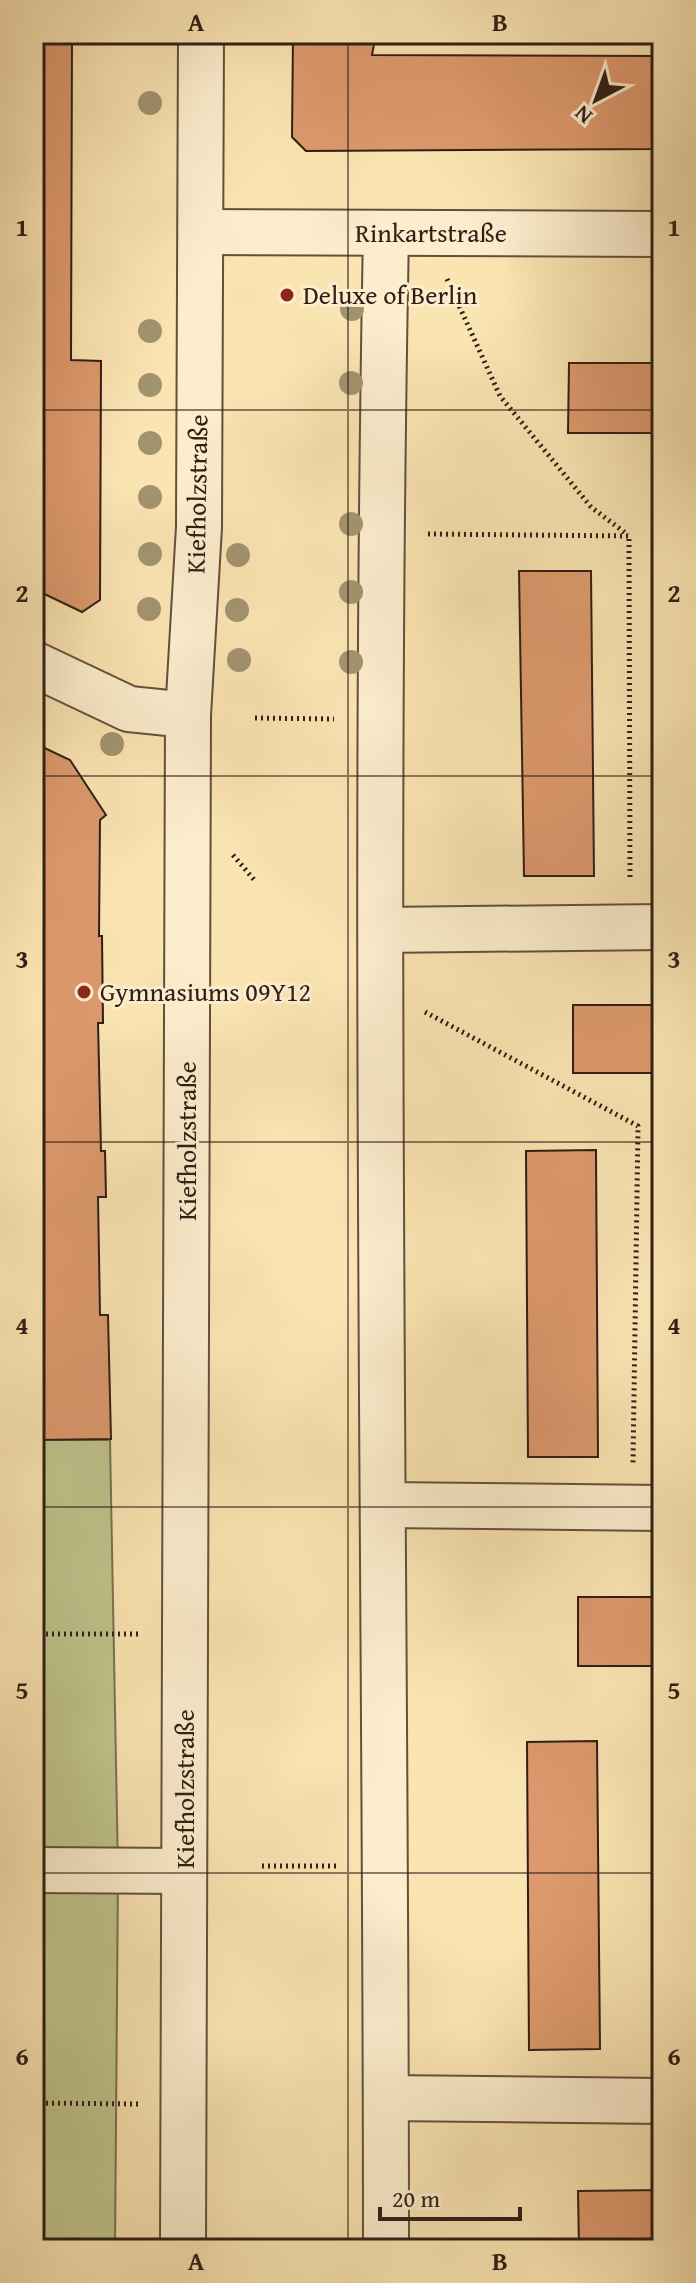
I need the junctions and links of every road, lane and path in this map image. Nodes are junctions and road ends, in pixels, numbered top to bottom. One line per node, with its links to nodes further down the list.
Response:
1 (201, 34): 2 (street, Kiefholzstraße)
2 (201, 232): 3 (street, Rinkartstraße); 9 (street, Kiefholzstraße)
3 (386, 233): 4 (street, Rinkartstraße); 11 (street)
4 (662, 234)
5 (444, 272): 7 (path)
6 (423, 534): 7 (path)
7 (629, 536): 12 (path)
8 (34, 664): 9 (street)
9 (188, 715): 22 (street, Kiefholzstraße)
10 (255, 718): 11 (path)
11 (381, 719): 13 (street)
12 (646, 928): 13 (street)
13 (381, 930): 15 (street)
14 (424, 1012): 16 (path)
15 (383, 1505): 16 (street); 20 (street)
16 (648, 1508)
17 (146, 1633): 18 (path)
18 (34, 1634)
19 (262, 1866): 20 (path)
20 (385, 1866): 23 (street)
21 (34, 1870): 22 (street)
22 (184, 1871): 27 (street, Kiefholzstraße)
23 (386, 2098): 24 (street); 28 (street)
24 (662, 2101)
25 (34, 2103): 26 (path)
26 (147, 2104)
27 (183, 2249)
28 (386, 2249)

